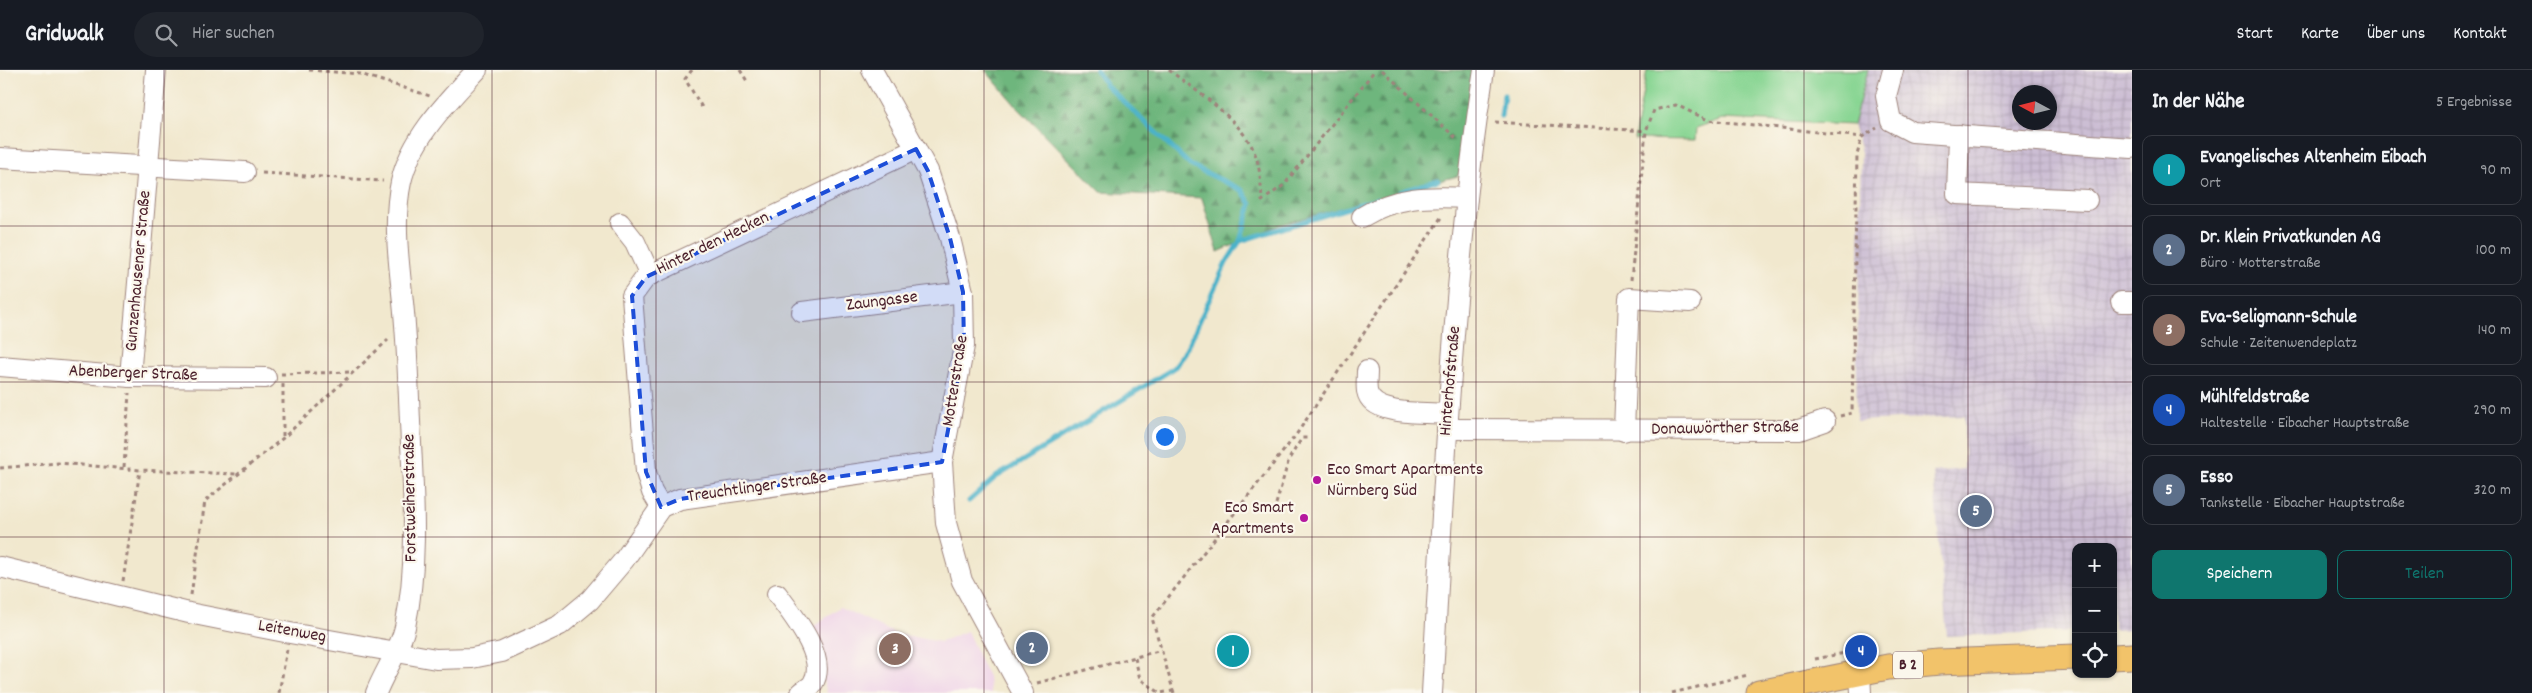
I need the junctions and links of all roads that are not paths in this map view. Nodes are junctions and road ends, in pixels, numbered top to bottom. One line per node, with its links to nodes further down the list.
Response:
1 (156, 70): 10 (street, Gunzenhausener Straße)
2 (477, 70): 31 (street, Forstweiherstraße)
3 (872, 70): 8 (street, Motterstraße)
4 (1484, 70): 13 (street, Hinterhofstraße)
5 (1893, 70): 6 (street)
6 (1959, 135): 7 (street); 12 (street)
7 (2132, 148)
8 (916, 149): 16 (street, Hinter den Hecken); 17 (street, Motterstraße)
9 (0, 158): 10 (street, Gunzenhausener Straße)
10 (148, 166): 11 (street, Gunzenhausener Straße); 23 (street, Gunzenhausener Straße)
11 (246, 172)
12 (2087, 200)
13 (1466, 203): 14 (street); 24 (street, Hinterhofstraße)
14 (1362, 217)
15 (620, 222): 16 (street)
16 (650, 275): 28 (street, Hinter den Hecken)
17 (962, 292): 19 (street, Zaungasse); 27 (street, Motterstraße)
18 (1690, 302): 26 (street)
19 (802, 312)
20 (0, 366): 23 (street, Abenberger Straße)
21 (1367, 371): 24 (street, Donauwörther Straße)
22 (274, 375): 23 (street, Abenberger Straße)
23 (130, 377)
24 (1447, 421): 26 (street, Donauwörther Straße); 39 (street, Hinterhofstraße)
25 (1825, 421): 26 (street, Donauwörther Straße)
26 (1624, 431)
27 (942, 462): 28 (street, Treuchtlinger Straße); 37 (street, Motterstraße)
28 (661, 507): 31 (street)
29 (0, 567): 31 (street, Leitenweg)
30 (778, 594): 36 (street)
31 (395, 650): 38 (street, Forstweiherstraße)
32 (2117, 656): 33 (main road)
33 (2132, 656)
34 (2072, 657): 35 (main road, B 2)
35 (1861, 682): 40 (main road, B 2)
36 (807, 688)
37 (1022, 690)
38 (376, 693)
39 (1432, 693)
40 (1759, 693)

